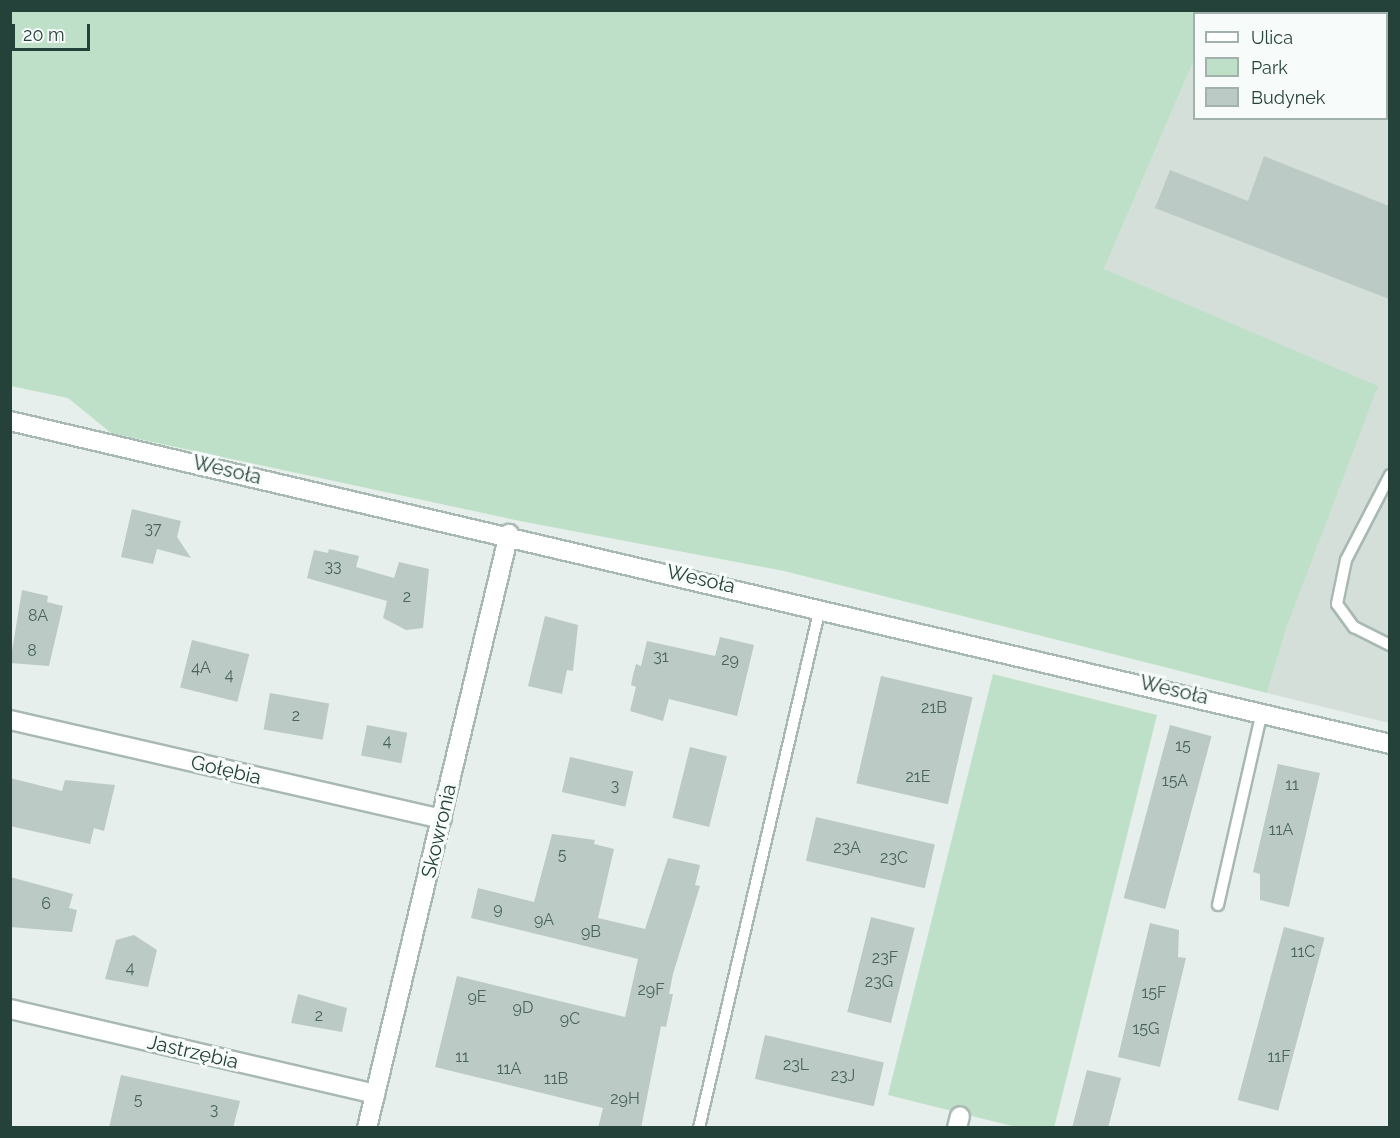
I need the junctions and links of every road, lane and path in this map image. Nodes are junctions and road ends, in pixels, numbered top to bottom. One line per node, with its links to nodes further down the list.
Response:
1 (10, 421): 3 (street, Wesoła)
2 (1389, 475): 5 (lane)
3 (509, 534): 4 (street, Wesoła); 9 (street, Skowronia)
4 (820, 608): 6 (street, Wesoła); 14 (lane)
5 (1389, 645)
6 (1262, 711): 8 (street, Wesoła); 10 (lane)
7 (10, 720): 9 (street, Gołębia)
8 (1389, 744)
9 (442, 819): 12 (street, Skowronia)
10 (1218, 905)
11 (10, 1009): 12 (street, Jastrzębia)
12 (375, 1094): 13 (street, Skowronia)
13 (367, 1128)
14 (699, 1128)

